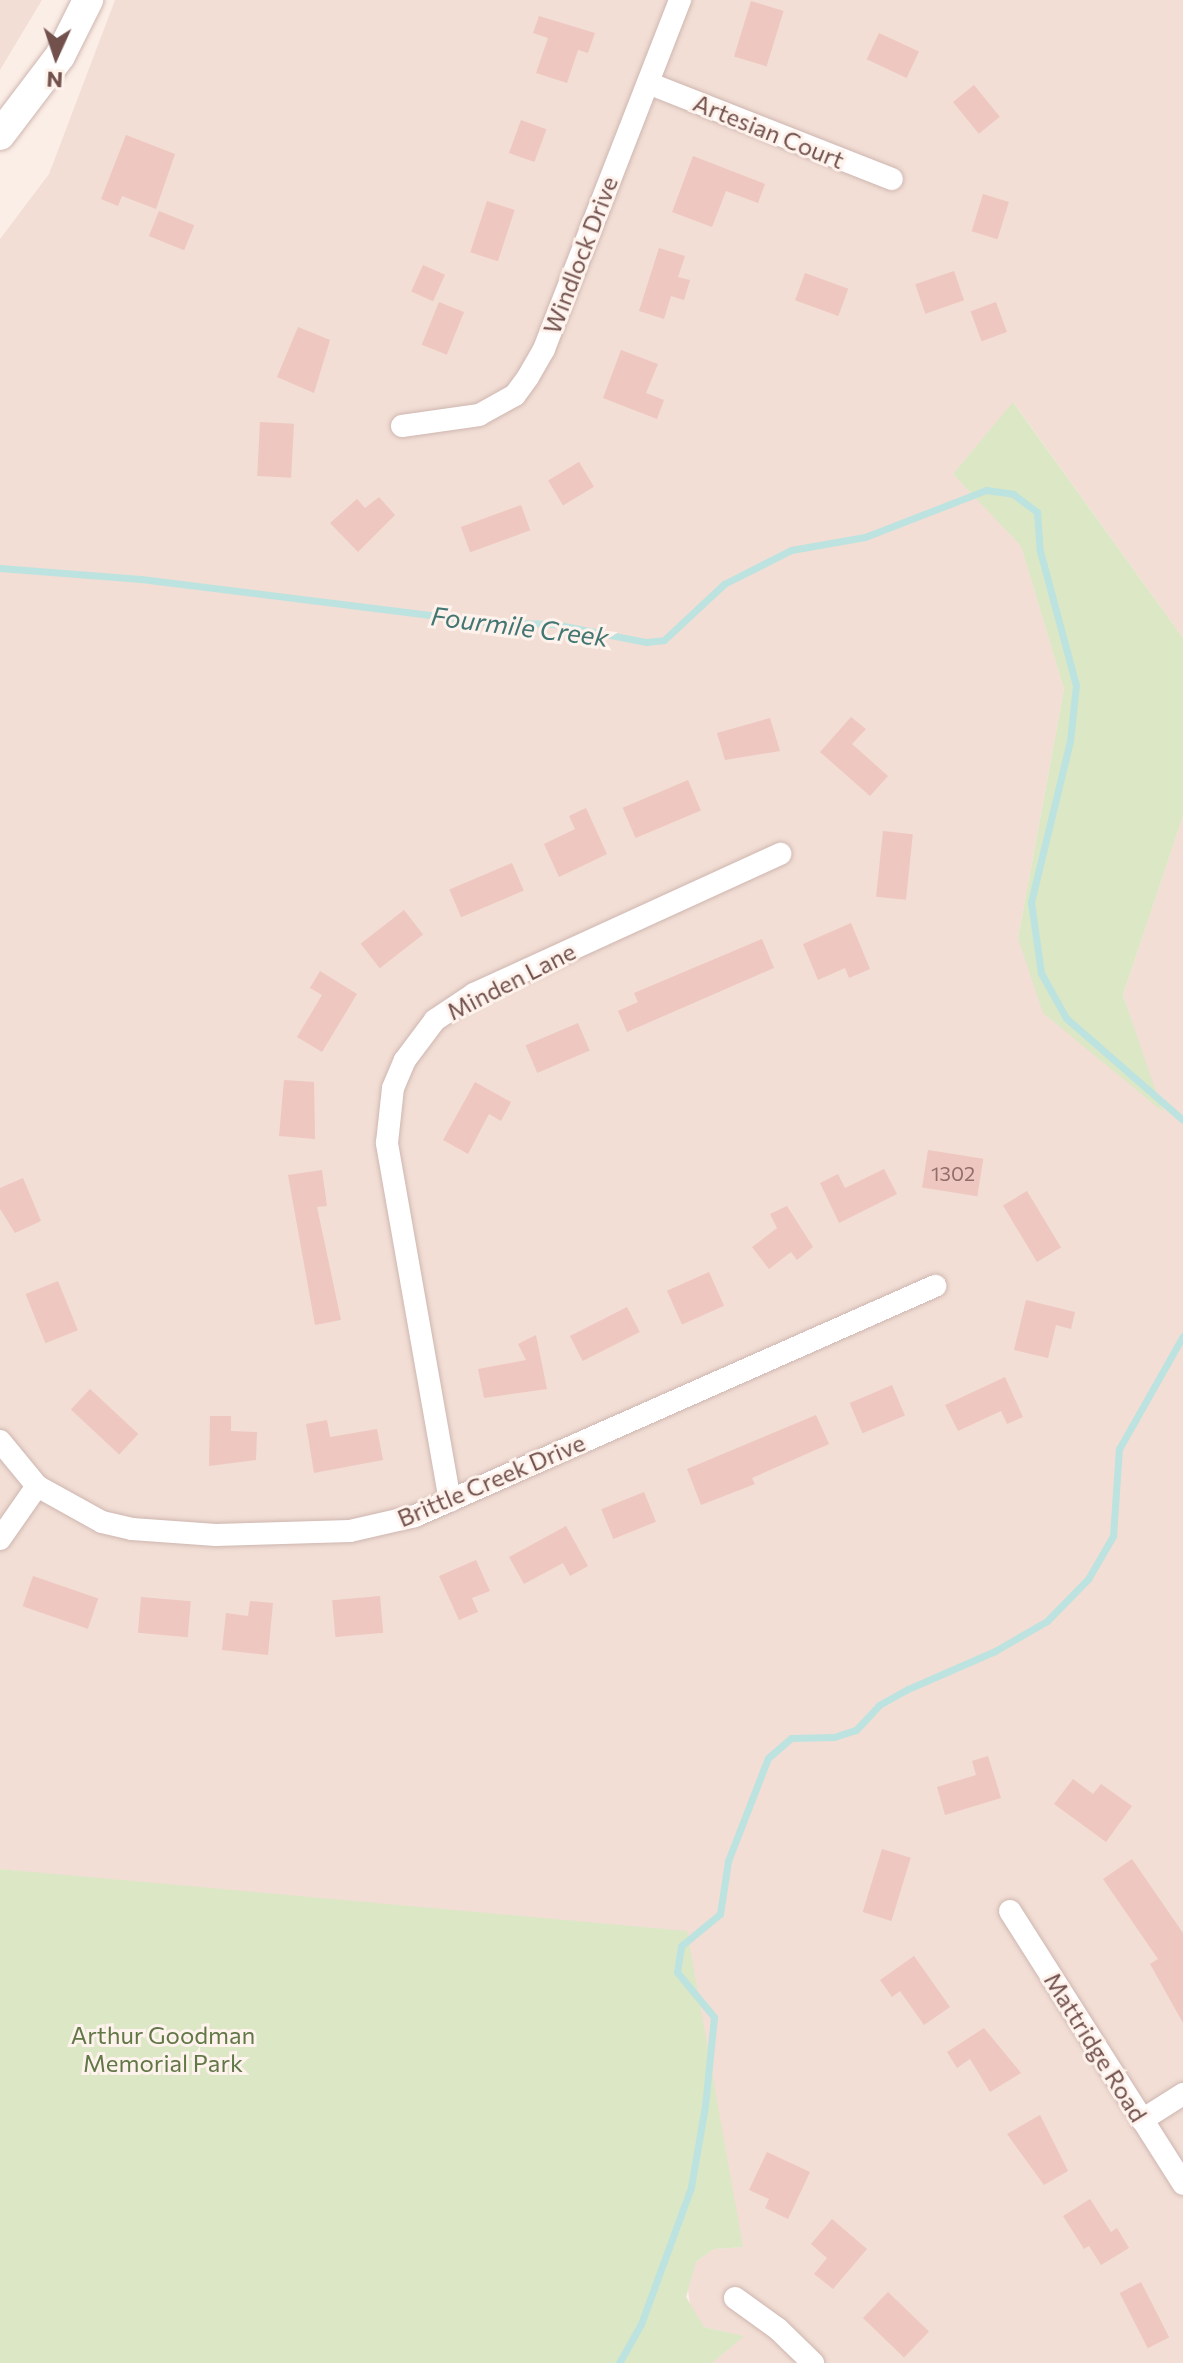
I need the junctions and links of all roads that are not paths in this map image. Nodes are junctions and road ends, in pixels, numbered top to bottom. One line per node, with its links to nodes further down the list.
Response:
1 (88, 0): 4 (main road)
2 (680, 0): 3 (street, Windlock Drive)
3 (648, 83): 5 (street, Artesian Court); 6 (street, Windlock Drive)
4 (0, 135)
5 (892, 179)
6 (402, 426)
7 (780, 854): 11 (street, Minden Lane)
8 (935, 1286): 11 (street, Brittle Creek Drive)
9 (0, 1441): 10 (street, Brittle Creek Drive)
10 (37, 1486): 11 (street, Brittle Creek Drive); 12 (street)
11 (450, 1501)
12 (0, 1539)
13 (1010, 1911): 15 (street, Mattridge Road)
14 (1183, 2094): 15 (street)
15 (1142, 2120): 16 (street, Mattridge Road)
16 (1183, 2184)
17 (735, 2298): 18 (street)
18 (813, 2363)

